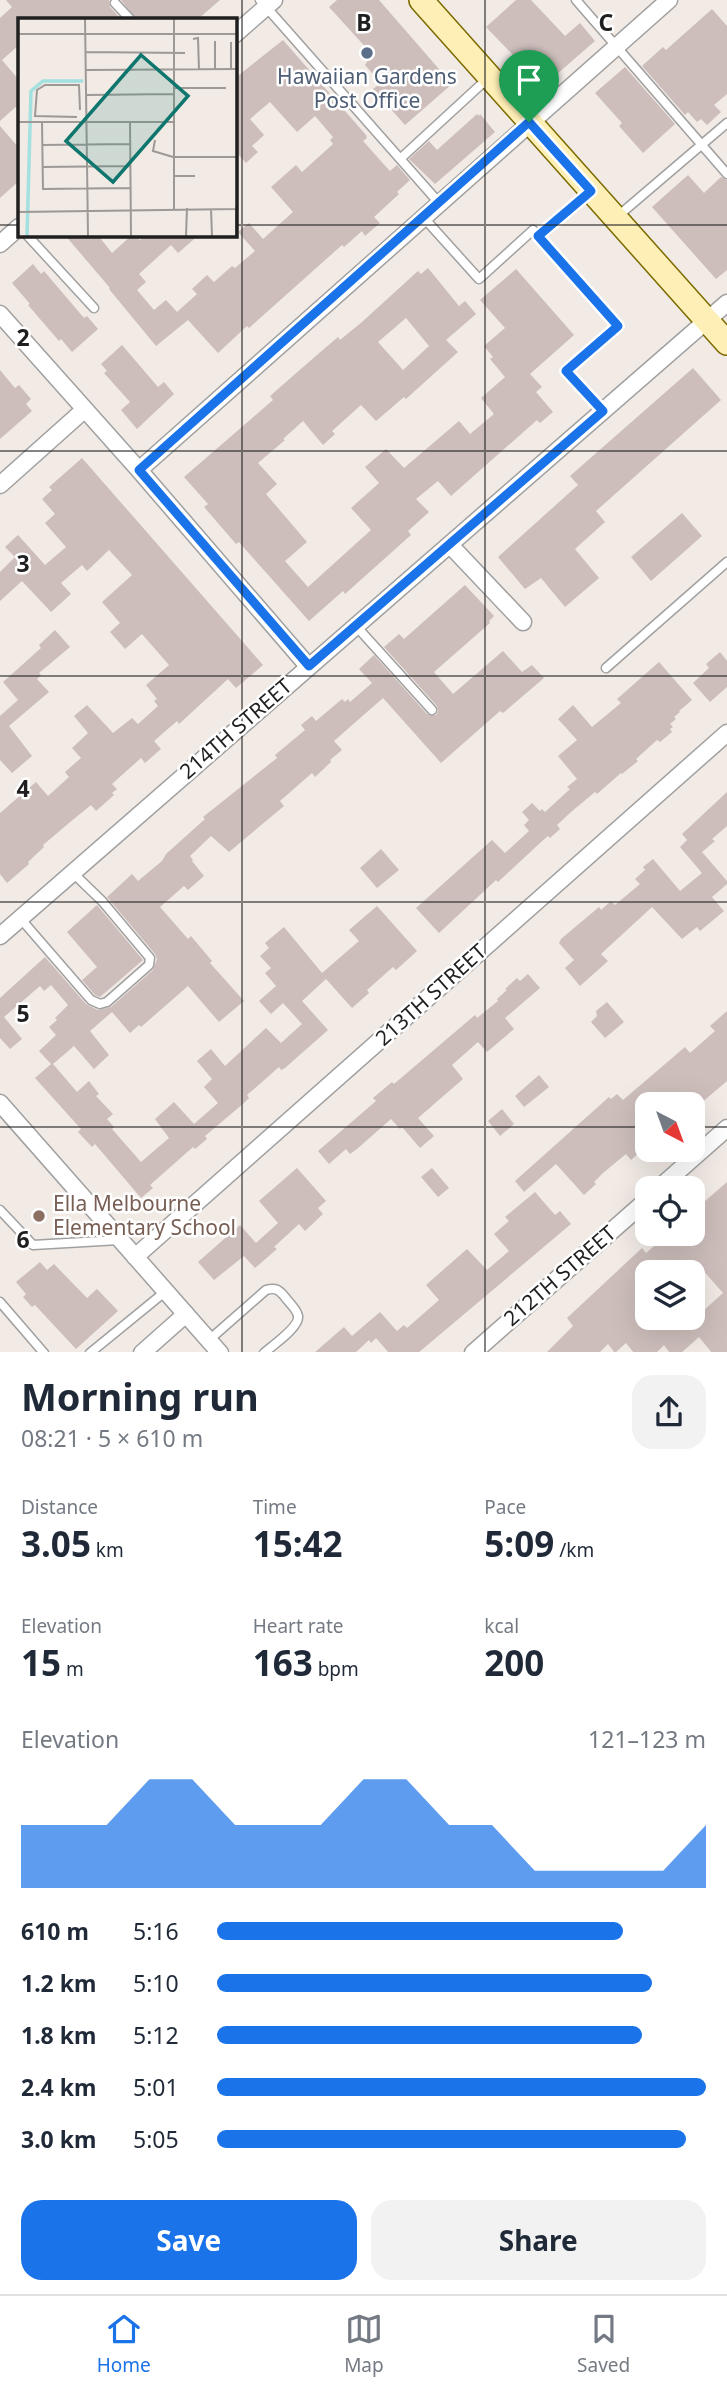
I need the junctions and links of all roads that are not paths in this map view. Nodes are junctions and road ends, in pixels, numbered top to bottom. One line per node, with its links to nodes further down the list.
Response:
1 (421, 0): 9 (main road)
2 (576, 0): 8 (lane)
3 (669, 0): 8 (street)
4 (266, 2): 7 (street); 13 (lane)
5 (115, 3): 6 (lane)
6 (129, 18)
7 (236, 33)
8 (617, 46): 10 (street); 12 (lane)
9 (489, 77): 10 (main road); 13 (lane)
10 (529, 122): 15 (main road); 16 (street)
11 (727, 123): 12 (lane)
12 (702, 145): 14 (lane); 18 (lane)
13 (400, 159): 16 (lane)
14 (727, 174)
15 (591, 191): 18 (main road); 21 (lane)
16 (440, 204): 17 (street)
17 (424, 218): 21 (lane); 30 (street)
18 (615, 218): 26 (main road)
19 (18, 228): 22 (street)
20 (28, 236): 24 (lane)
21 (538, 236): 29 (lane)
22 (0, 244)
23 (727, 303): 26 (street, 214TH STREET)
24 (94, 308)
25 (0, 314): 28 (street)
26 (708, 320): 27 (main road); 29 (street, 214TH STREET)
27 (727, 343)
28 (84, 410): 30 (street); 31 (street)
29 (603, 411): 32 (street, 214TH STREET)
30 (139, 470): 36 (street)
31 (0, 485)
32 (450, 545): 34 (street); 35 (street, 214TH STREET)
33 (727, 562): 37 (lane)
34 (523, 622)
35 (356, 626): 36 (street, 214TH STREET); 38 (lane)
36 (309, 666): 40 (street, 214TH STREET)
37 (606, 668)
38 (432, 710)
39 (727, 733): 49 (street, 213TH STREET)
40 (72, 872): 41 (street, 214TH STREET); 41 (lane)
41 (20, 918): 42 (street, 214TH STREET)
42 (0, 936)
43 (0, 1103): 48 (street)
44 (727, 1129): 45 (street)
45 (673, 1176)
46 (0, 1210): 48 (lane)
47 (635, 1210): 58 (street, 212TH STREET)
48 (119, 1240): 49 (street)
49 (135, 1257): 50 (street)
50 (166, 1291): 52 (street); 55 (lane)
51 (0, 1302): 54 (lane)
52 (186, 1314): 53 (street); 56 (street)
53 (215, 1346): 57 (lane)
54 (43, 1352)
55 (91, 1352)
56 (143, 1352)
57 (265, 1352)
58 (474, 1352)

